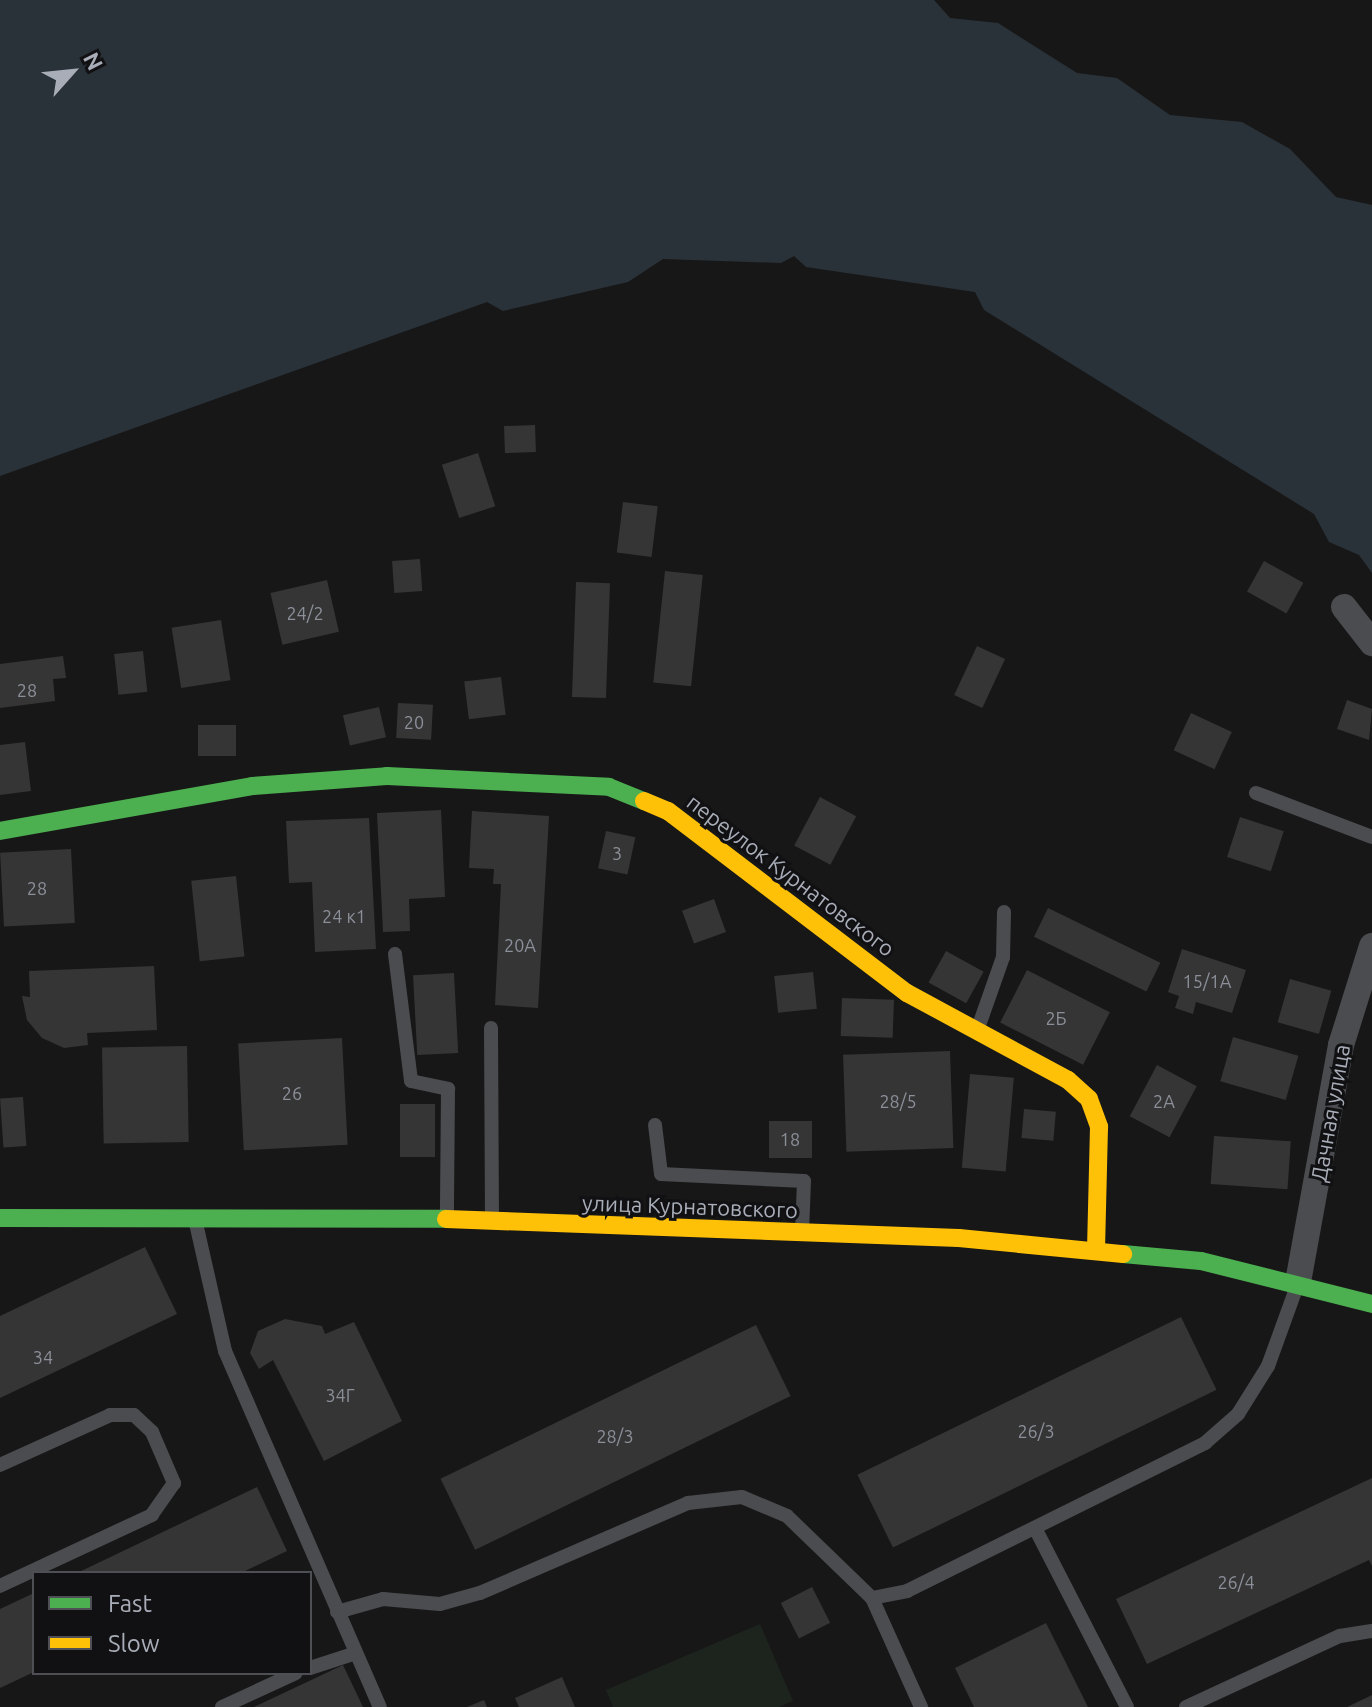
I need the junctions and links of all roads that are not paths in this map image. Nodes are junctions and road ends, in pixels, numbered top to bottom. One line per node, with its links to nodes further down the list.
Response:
1 (1344, 607): 2 (street)
2 (1372, 643)
3 (1256, 793): 5 (lane)
4 (0, 831): 10 (street, переулок Курнатовского)
5 (1372, 837)
6 (1004, 912): 10 (lane)
7 (1372, 946): 18 (street, Дачная улица)
8 (395, 954): 14 (lane)
9 (491, 1028): 15 (lane)
10 (976, 1033): 17 (street, переулок Курнатовского)
11 (655, 1125): 16 (lane)
12 (195, 1215): 13 (street, улица Курнатовского); 14 (street, улица Курнатовского); 26 (lane)
13 (0, 1218)
14 (447, 1220): 15 (street, улица Курнатовского)
15 (492, 1222): 16 (street, улица Курнатовского)
16 (802, 1235): 17 (street, улица Курнатовского)
17 (1096, 1248): 18 (street, улица Курнатовского)
18 (1298, 1282): 19 (street, улица Курнатовского); 21 (lane)
19 (1372, 1304)
20 (0, 1465): 22 (lane)
21 (1035, 1528): 25 (lane); 34 (lane)
22 (32, 1571)
23 (32, 1571): 24 (lane)
24 (0, 1586)
25 (872, 1598): 26 (lane); 33 (lane)
26 (337, 1612): 28 (lane)
27 (1372, 1631): 35 (lane)
28 (356, 1653): 29 (lane); 32 (lane)
29 (312, 1667)
30 (292, 1675): 31 (lane)
31 (222, 1707)
32 (380, 1707)
33 (921, 1707)
34 (1127, 1707)
35 (1186, 1707)

